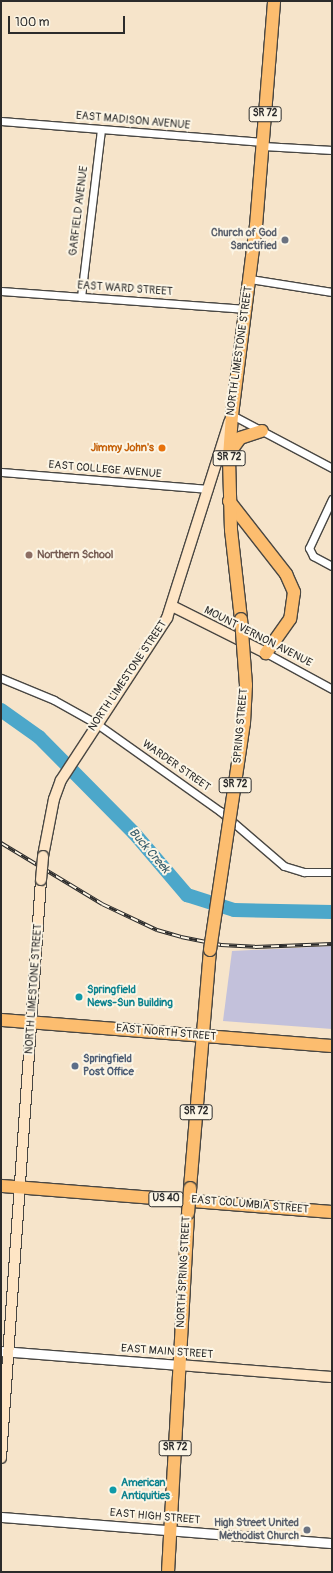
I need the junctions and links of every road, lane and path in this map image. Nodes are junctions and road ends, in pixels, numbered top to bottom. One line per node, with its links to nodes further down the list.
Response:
1 (274, 1): 4 (main road, NORTH LIMESTONE STREET / SR 72)
2 (1, 121): 3 (street, EAST MADISON AVENUE)
3 (101, 129): 4 (street, EAST MADISON AVENUE); 9 (street, GARFIELD AVENUE)
4 (263, 144): 5 (street, EAST MADISON AVENUE); 6 (main road, NORTH LIMESTONE STREET / SR 72)
5 (332, 150)
6 (250, 279): 8 (street); 10 (main road, NORTH LIMESTONE STREET / SR 72)
7 (1, 291): 9 (street, EAST WARD STREET)
8 (332, 292)
9 (81, 297): 10 (street, EAST WARD STREET)
10 (246, 309): 11 (main road, NORTH LIMESTONE STREET / SR 72)
11 (232, 415): 12 (street); 13 (main road, SPRING STREET / SR 72); 16 (main road, NORTH LIMESTONE STREET)
12 (262, 431): 13 (main road); 14 (street)
13 (229, 457): 18 (main road, SPRING STREET / SR 72)
14 (332, 468)
15 (1, 472): 16 (street, EAST COLLEGE AVENUE)
16 (208, 489): 20 (main road, NORTH LIMESTONE STREET)
17 (332, 499): 19 (street)
18 (229, 501): 21 (main road); 28 (main road, SPRING STREET / SR 72, bridge)
19 (332, 566)
20 (172, 606): 21 (main road, MOUNT VERNON AVENUE); 24 (main road, NORTH LIMESTONE STREET)
21 (266, 653): 23 (street, MOUNT VERNON AVENUE)
22 (1, 678): 24 (street, WARDER STREET)
23 (332, 689)
24 (97, 724): 25 (street, WARDER STREET); 27 (main road, NORTH LIMESTONE STREET, bridge)
25 (332, 872)
26 (1, 1020): 27 (main road, EAST NORTH STREET)
27 (32, 1022): 28 (main road, EAST NORTH STREET); 31 (main road, NORTH LIMESTONE STREET)
28 (202, 1036): 29 (main road, EAST NORTH STREET); 34 (main road, NORTH SPRING STREET / SR 72, bridge)
29 (332, 1046)
30 (1, 1186): 31 (main road, EAST COLUMBIA STREET / US 40)
31 (20, 1187): 32 (main road, EAST COLUMBIA STREET / US 40); 33 (main road, NORTH LIMESTONE STREET)
32 (332, 1212)
33 (5, 1352): 34 (street, EAST MAIN STREET); 36 (main road, NORTH LIMESTONE STREET)
34 (179, 1365): 35 (main road, EAST MAIN STREET); 38 (main road, SR 72)
35 (332, 1377)
36 (1, 1458)
37 (1, 1517): 38 (street, EAST HIGH STREET)
38 (171, 1531): 39 (street, EAST HIGH STREET); 40 (main road, SR 72)
39 (332, 1543)
40 (168, 1572)

